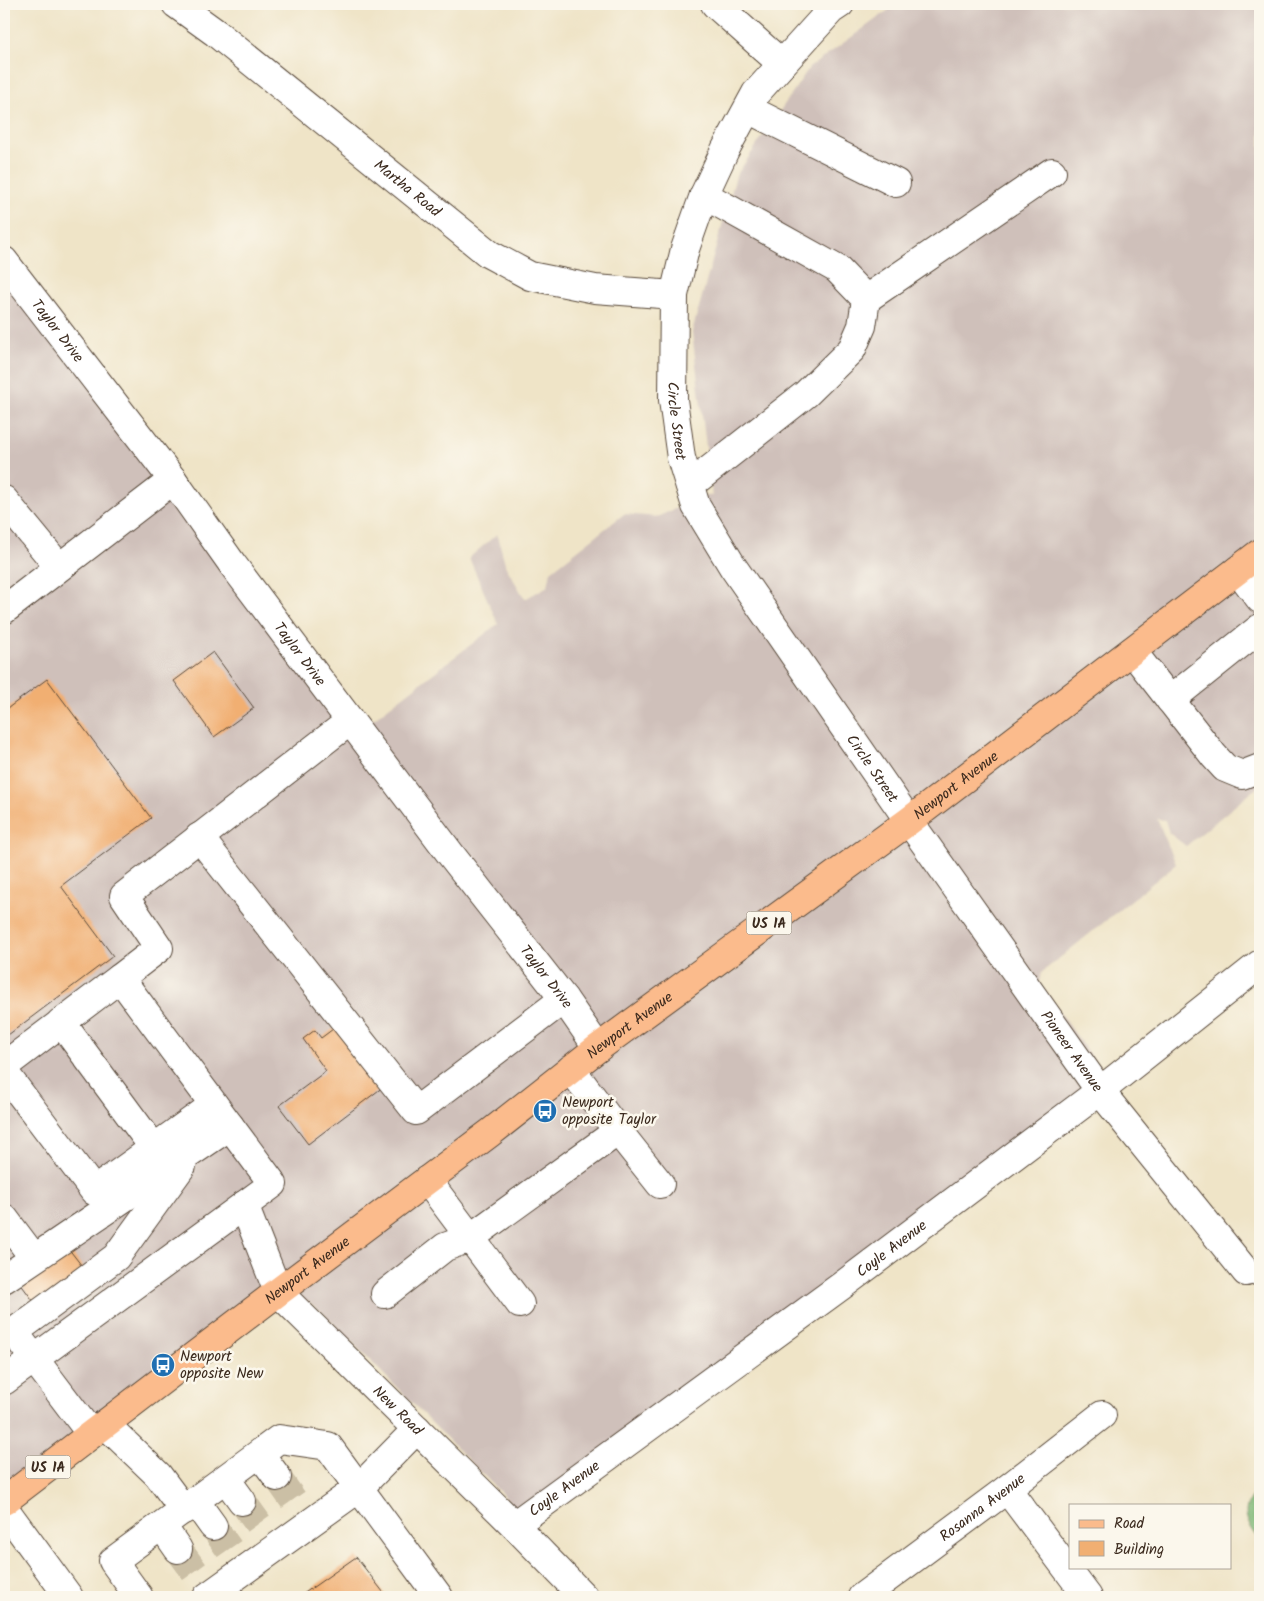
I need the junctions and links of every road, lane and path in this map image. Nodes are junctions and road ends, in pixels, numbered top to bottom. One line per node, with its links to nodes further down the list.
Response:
1 (176, 4): 10 (street, Martha Road)
2 (715, 4): 4 (street)
3 (840, 4): 4 (street, Circle Street)
4 (782, 64): 5 (street, Circle Street)
5 (748, 109): 7 (street); 8 (street, Circle Street)
6 (1052, 172): 11 (street)
7 (896, 183)
8 (704, 195): 10 (street, Circle Street); 11 (street)
9 (4, 261): 12 (street, Taylor Drive)
10 (674, 295): 13 (street, Circle Street)
11 (866, 299): 13 (street)
12 (173, 480): 16 (street); 23 (street, Taylor Drive)
13 (690, 485): 25 (street, Circle Street)
14 (4, 500): 16 (street)
15 (1260, 553): 17 (main road, Newport Avenue / US 1A)
16 (59, 567): 19 (street)
17 (1238, 570): 18 (street); 21 (main road, Newport Avenue / US 1A)
18 (1260, 599)
19 (4, 610)
20 (1260, 628): 22 (street)
21 (1132, 651): 22 (street); 25 (main road, Newport Avenue / US 1A)
22 (1170, 700): 24 (street)
23 (350, 721): 26 (street); 29 (street, Taylor Drive)
24 (1260, 768)
25 (909, 821): 31 (main road, Newport Avenue / US 1A); 35 (street, Pioneer Avenue)
26 (199, 837): 28 (street); 29 (street)
27 (1260, 964): 35 (street, Coyle Avenue)
28 (120, 978): 30 (street); 36 (street)
29 (564, 999): 31 (street, Taylor Drive)
30 (61, 1022): 32 (street); 39 (street)
31 (598, 1048): 33 (main road, Newport Avenue / US 1A)
32 (4, 1066)
33 (571, 1069): 38 (street); 41 (main road, Newport Avenue / US 1A)
34 (4, 1072): 39 (street)
35 (1100, 1091): 47 (street, Pioneer Avenue); 67 (street, Coyle Avenue)
36 (214, 1105): 37 (street); 39 (street)
37 (230, 1126): 40 (street); 43 (street)
38 (618, 1130): 42 (street); 45 (street)
39 (154, 1148)
40 (193, 1151): 46 (street); 52 (street)
41 (427, 1180): 45 (street); 49 (main road, Newport Avenue / US 1A)
42 (660, 1184)
43 (244, 1205): 49 (street, New Road); 53 (street)
44 (4, 1218): 46 (street)
45 (470, 1238): 50 (street); 51 (street)
46 (34, 1258): 48 (street)
47 (1246, 1272)
48 (4, 1279)
49 (278, 1292): 56 (main road, Newport Avenue / US 1A); 57 (street, New Road)
50 (385, 1294)
51 (520, 1304)
52 (9, 1325): 53 (street)
53 (34, 1359): 54 (street); 56 (street)
54 (4, 1381)
55 (1102, 1415): 62 (street, Rosanna Avenue)
56 (98, 1429): 63 (main road, Newport Avenue / US 1A); 65 (street)
57 (417, 1429): 61 (street); 67 (street, New Road)
58 (260, 1454): 59 (street); 60 (street); 61 (street)
59 (277, 1477)
60 (226, 1479): 64 (street); 65 (street)
61 (359, 1488): 71 (street); 74 (street)
62 (1007, 1489): 76 (street, Rosanna Avenue); 77 (street)
63 (4, 1501)
64 (242, 1502)
65 (190, 1506): 68 (street); 69 (street)
66 (4, 1508): 72 (street)
67 (514, 1525): 75 (street, New Road)
68 (162, 1526): 70 (street); 73 (street)
69 (213, 1526)
70 (178, 1549)
71 (206, 1591)
72 (69, 1597)
73 (139, 1597)
74 (438, 1597)
75 (584, 1597)
76 (862, 1597)
77 (1088, 1597)

